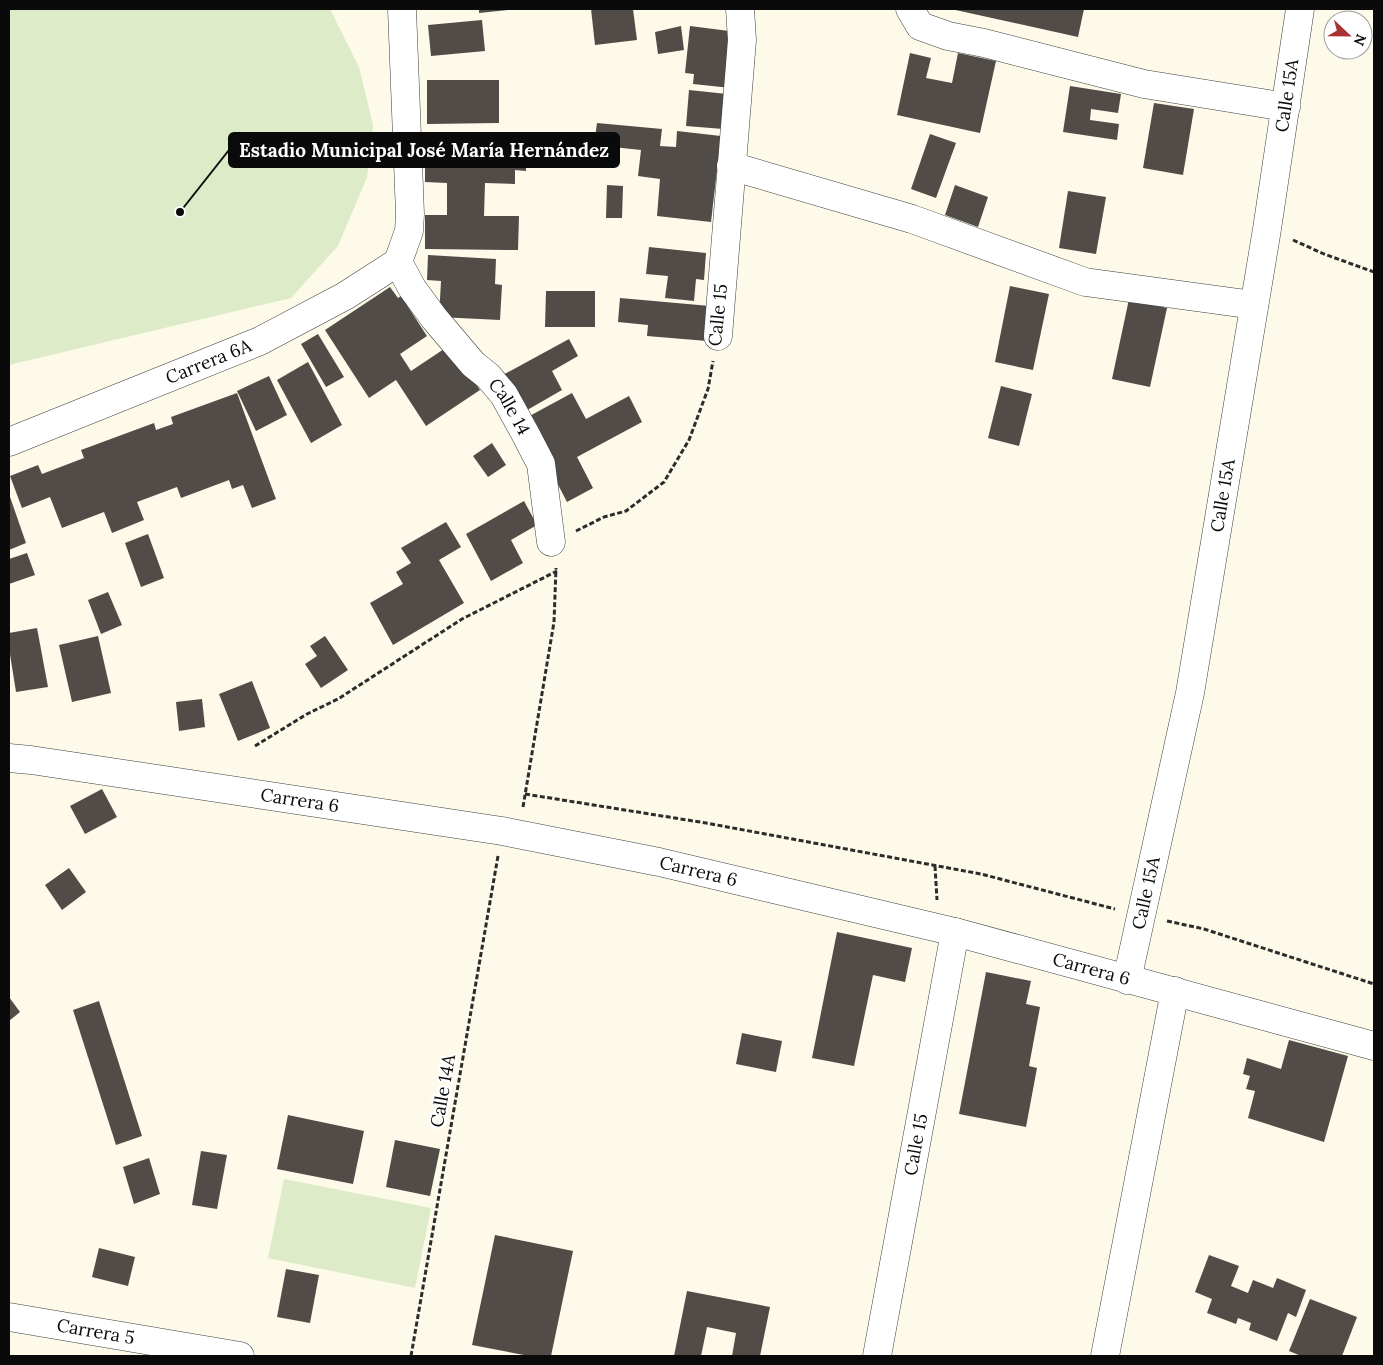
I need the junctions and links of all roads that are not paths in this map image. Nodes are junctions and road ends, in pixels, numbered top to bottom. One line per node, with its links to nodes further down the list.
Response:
1 (402, 9): 7 (street)
2 (740, 9): 6 (street, Calle 15)
3 (910, 9): 5 (street)
4 (1300, 9): 5 (street, Calle 15A)
5 (1286, 107): 8 (street, Calle 15A)
6 (731, 166): 8 (street); 9 (street, Calle 15)
7 (398, 262): 10 (street, Carrera 6A); 11 (street, Calle 14)
8 (1254, 305): 14 (street, Calle 15A)
9 (718, 336)
10 (9, 442)
11 (551, 542)
12 (9, 758): 13 (street, Carrera 6)
13 (947, 930): 14 (street, Carrera 6); 19 (street, Calle 15)
14 (1127, 980): 15 (street, Carrera 6)
15 (1175, 991): 16 (street, Carrera 6); 20 (street)
16 (1374, 1046)
17 (9, 1317): 18 (street, Carrera 5)
18 (240, 1356)
19 (877, 1356)
20 (1105, 1356)

